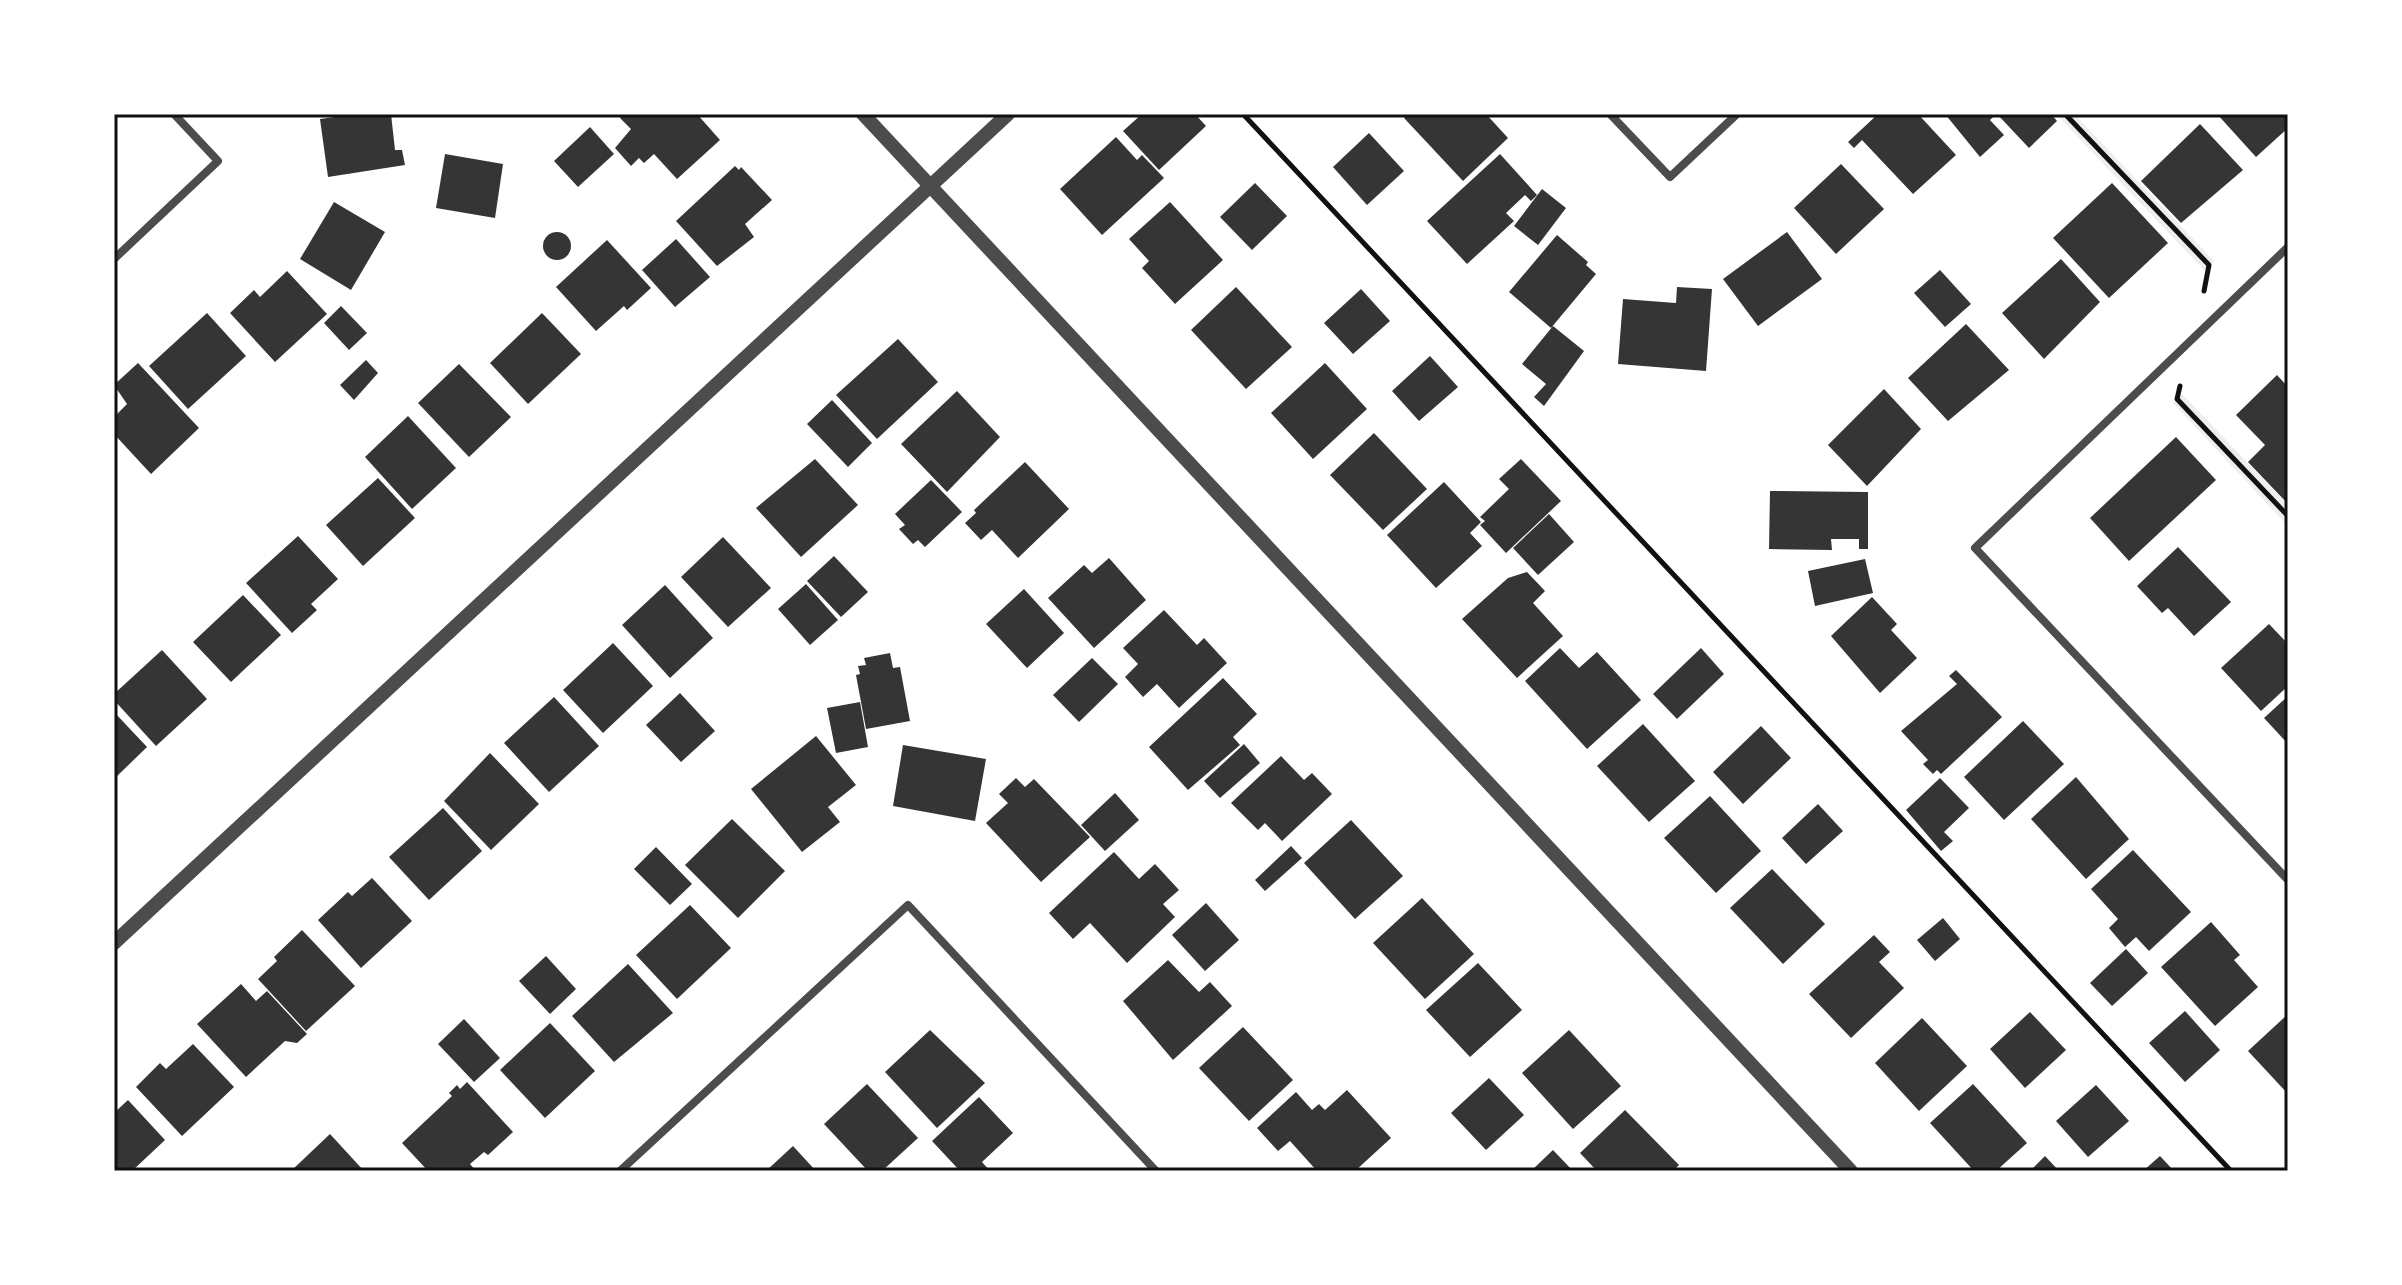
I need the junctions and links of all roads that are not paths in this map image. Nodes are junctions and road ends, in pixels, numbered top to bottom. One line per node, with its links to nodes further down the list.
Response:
1 (174, 114): 8 (street)
2 (863, 114): 6 (street)
3 (1008, 114): 6 (street)
4 (1610, 114): 5 (street)
5 (1737, 114)
6 (930, 187): 10 (street); 13 (street)
7 (2288, 247): 9 (street)
8 (114, 259)
9 (2288, 880)
10 (114, 943)
11 (620, 1171): 12 (street)
12 (1156, 1171)
13 (1851, 1171)

